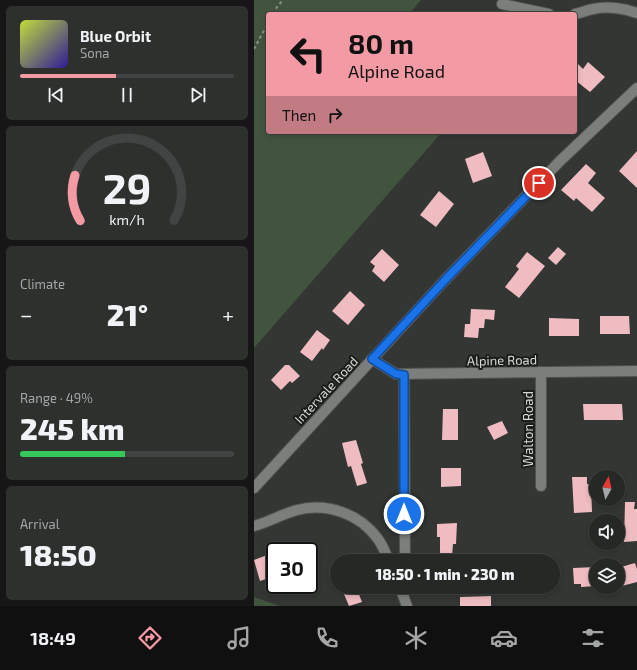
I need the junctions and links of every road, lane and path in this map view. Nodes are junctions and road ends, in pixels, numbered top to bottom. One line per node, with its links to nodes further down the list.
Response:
1 (284, 0): 3 (path)
2 (502, 4): 4 (street)
3 (274, 12)
4 (540, 12)
5 (577, 13): 6 (street)
6 (637, 13)
7 (266, 27): 8 (path)
8 (254, 48)
9 (637, 88): 10 (street, Intervale Road)
10 (372, 359): 13 (street, Alpine Road); 15 (street, Intervale Road)
11 (637, 371): 12 (street, Alpine Road)
12 (541, 372): 13 (street, Alpine Road); 14 (street, Walton Road)
13 (404, 375): 18 (street)
14 (541, 486)
15 (254, 488)
16 (254, 526): 17 (street)
17 (386, 554)
18 (405, 554)

